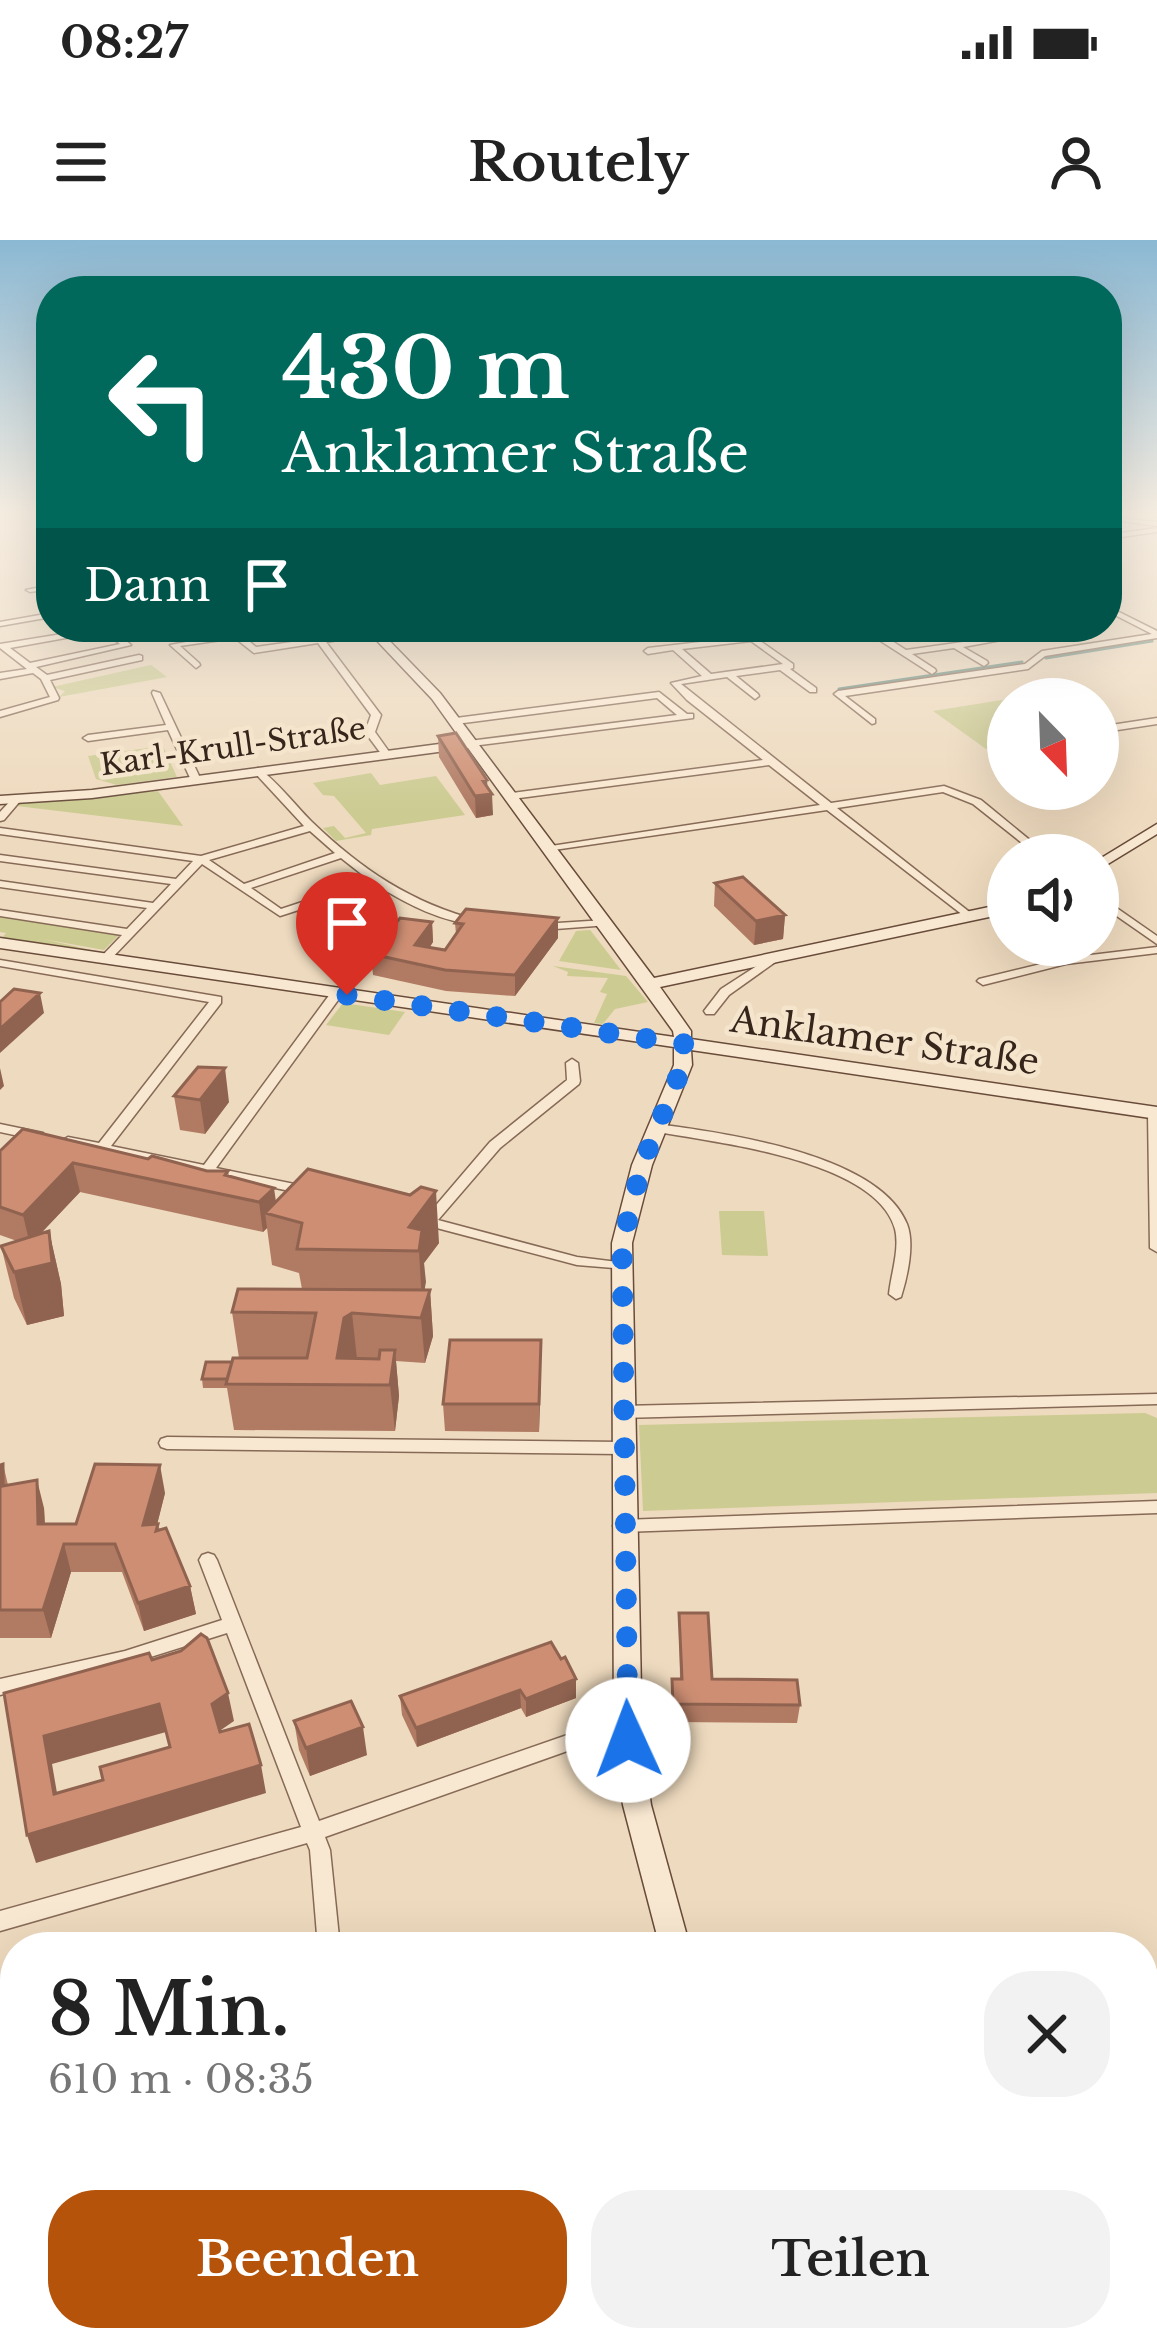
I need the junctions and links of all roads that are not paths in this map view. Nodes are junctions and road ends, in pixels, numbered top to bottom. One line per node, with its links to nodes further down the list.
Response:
1 (1122, 616): 4 (street)
2 (36, 618): 3 (street)
3 (0, 624)
4 (1157, 635): 6 (street)
5 (36, 641): 19 (street)
6 (1122, 641)
7 (123, 642): 29 (street)
8 (190, 642): 27 (street)
9 (245, 642): 10 (street)
10 (308, 642)
11 (323, 642): 48 (street)
12 (385, 642): 41 (main road)
13 (722, 642): 21 (street)
14 (758, 642): 28 (street)
15 (887, 642): 23 (street)
16 (982, 642): 20 (street)
17 (1022, 642): 24 (street)
18 (1115, 642): 24 (street)
19 (2, 646): 29 (street)
20 (956, 646): 23 (street); 26 (street)
21 (675, 648): 22 (street); 33 (street)
22 (648, 651)
23 (904, 652): 30 (street)
24 (1042, 654): 42 (street)
25 (139, 658): 34 (street)
26 (984, 663)
27 (196, 665)
28 (782, 667): 31 (street); 35 (street)
29 (32, 668): 32 (street); 34 (street)
30 (932, 671)
31 (729, 674): 33 (street); 37 (street)
32 (0, 676)
33 (709, 676): 38 (street)
34 (45, 681): 39 (street)
35 (813, 690)
36 (157, 693): 44 (street)
37 (755, 696)
38 (708, 713): 40 (street); 49 (street)
39 (0, 714)
40 (684, 716): 41 (street); 47 (street)
41 (456, 721): 47 (main road)
42 (872, 721)
43 (1157, 721): 45 (street)
44 (168, 727): 46 (street); 51 (street)
45 (1119, 727)
46 (88, 738)
47 (472, 743): 48 (main road, Karl-Krull-Straße); 52 (main road)
48 (385, 753): 50 (main road, Karl-Krull-Straße)
49 (770, 762): 52 (street); 54 (street)
50 (258, 771): 51 (main road, Karl-Krull-Straße); 56 (street)
51 (196, 779): 53 (main road, Karl-Krull-Straße)
52 (512, 796): 61 (main road)
53 (8, 800): 55 (street)
54 (830, 806): 59 (street); 61 (street); 77 (street)
55 (0, 818)
56 (311, 827): 63 (street); 65 (street)
57 (1157, 828): 62 (main road)
58 (0, 831): 60 (street)
59 (1017, 834)
60 (96, 844): 65 (street); 66 (street)
61 (550, 849): 78 (main road)
62 (1119, 852)
63 (344, 854): 67 (street); 70 (street)
64 (0, 858): 66 (street)
65 (201, 859): 68 (street); 70 (street)
66 (70, 867): 68 (street)
67 (378, 881): 70 (street); 79 (street)
68 (176, 882): 72 (street)
69 (0, 884): 71 (street)
70 (242, 888)
71 (44, 890): 72 (street); 76 (street)
72 (153, 906): 81 (street)
73 (987, 912): 77 (main road)
74 (0, 914): 76 (street)
75 (1119, 915): 83 (street)
76 (16, 916): 81 (street)
77 (968, 916): 84 (main road)
78 (605, 923): 80 (street); 88 (main road)
79 (488, 924)
80 (526, 927)
81 (130, 933): 85 (street)
82 (0, 944): 85 (main road, Anklamer Straße)
83 (1157, 946): 87 (street)
84 (777, 956): 88 (main road); 90 (street)
85 (105, 959): 89 (main road, Anklamer Straße)
86 (0, 963): 96 (street)
87 (983, 981)
88 (650, 983): 91 (main road)
89 (337, 994): 91 (main road, Anklamer Straße); 97 (street)
90 (710, 1011)
91 (685, 1044): 93 (main road, Anklamer Straße); 95 (main road)
92 (572, 1063): 100 (street)
93 (1156, 1113): 101 (street)
94 (0, 1128): 96 (street)
95 (657, 1128): 102 (main road); 103 (street)
96 (103, 1148): 97 (street)
97 (209, 1168): 98 (street)
98 (318, 1193)
99 (407, 1216): 100 (street)
100 (429, 1222): 102 (street)
101 (1157, 1247)
102 (621, 1266): 105 (main road)
103 (896, 1294)
104 (1157, 1399): 105 (street)
105 (621, 1412): 107 (main road)
106 (167, 1444): 107 (street)
107 (622, 1448): 109 (main road)
108 (1157, 1507): 109 (street)
109 (622, 1526): 113 (main road)
110 (208, 1560): 111 (street)
111 (233, 1624): 112 (street); 114 (street)
112 (0, 1687)
113 (629, 1733): 114 (street); 117 (main road)
114 (313, 1832): 115 (street); 116 (street)
115 (0, 1922)
116 (328, 1932)
117 (671, 1932)

